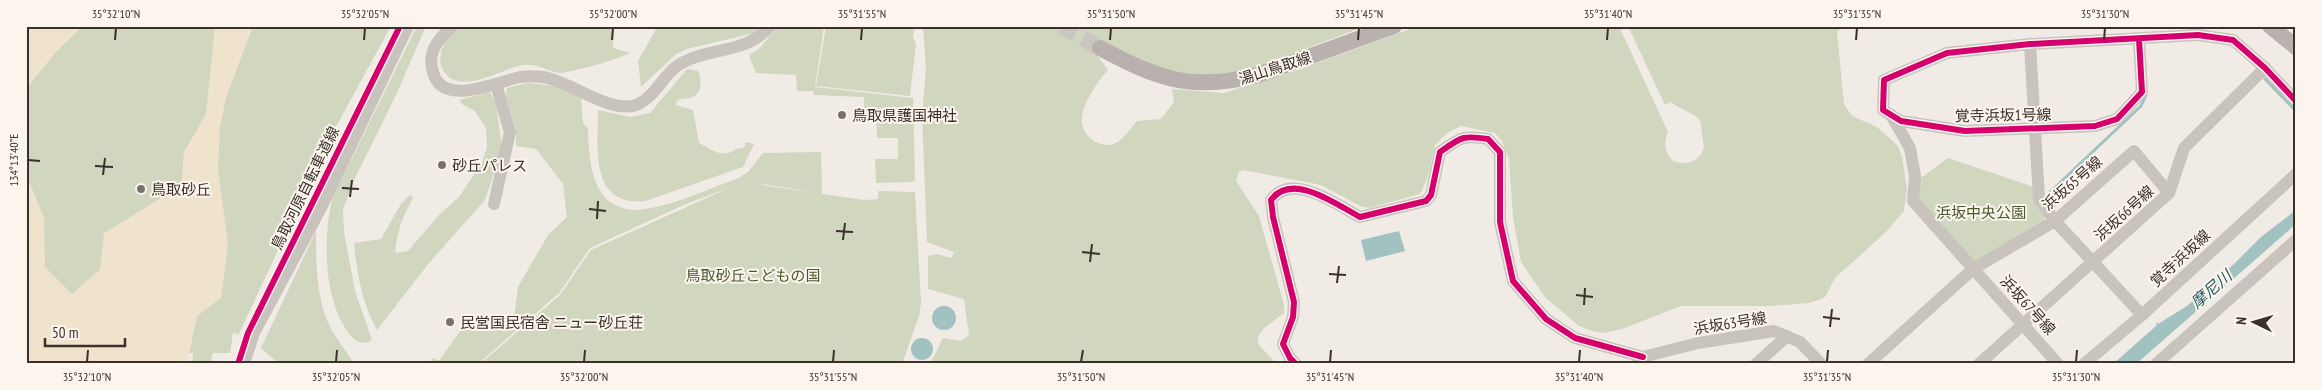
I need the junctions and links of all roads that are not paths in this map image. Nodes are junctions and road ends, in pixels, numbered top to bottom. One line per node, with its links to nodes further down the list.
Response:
1 (408, 26): 26 (street)
2 (452, 26): 11 (street)
3 (770, 26): 11 (street)
4 (1394, 26): 9 (main road, 湯山鳥取線)
5 (2270, 26): 8 (main road)
6 (2139, 39): 7 (street); 10 (street); 14 (street, 覚寺浜坂1号線)
7 (2030, 44): 13 (street); 14 (street)
8 (2296, 47)
9 (1100, 48)
10 (2265, 68): 12 (street); 16 (street, 浜坂66号線)
11 (496, 84): 17 (street)
12 (2296, 100)
13 (1891, 115): 14 (street, 覚寺浜坂1号線); 21 (street, 浜坂67号線)
14 (2035, 128): 18 (street)
15 (2296, 174): 22 (street, 覚寺浜坂線)
16 (2169, 193): 18 (street, 浜坂65号線); 20 (street, 浜坂66号線)
17 (494, 204)
18 (2055, 221): 20 (street); 21 (street, 浜坂65号線)
19 (2296, 240): 34 (street)
20 (2094, 261): 22 (street); 23 (street, 浜坂66号線)
21 (1973, 269): 23 (street, 浜坂67号線); 30 (street, 浜坂65号線)
22 (2142, 315): 33 (street, 覚寺浜坂線)
23 (2024, 324): 31 (street, 浜坂66号線); 32 (street, 浜坂67号線)
24 (1787, 336): 25 (street, 浜坂63号線); 28 (street); 29 (street, 浜坂63号線)
25 (1639, 361): 27 (street)
26 (244, 364)
27 (1296, 364)
28 (1756, 364)
29 (1821, 364)
30 (1868, 364)
31 (1979, 364)
32 (2058, 364)
33 (2084, 364)
34 (2156, 364)

